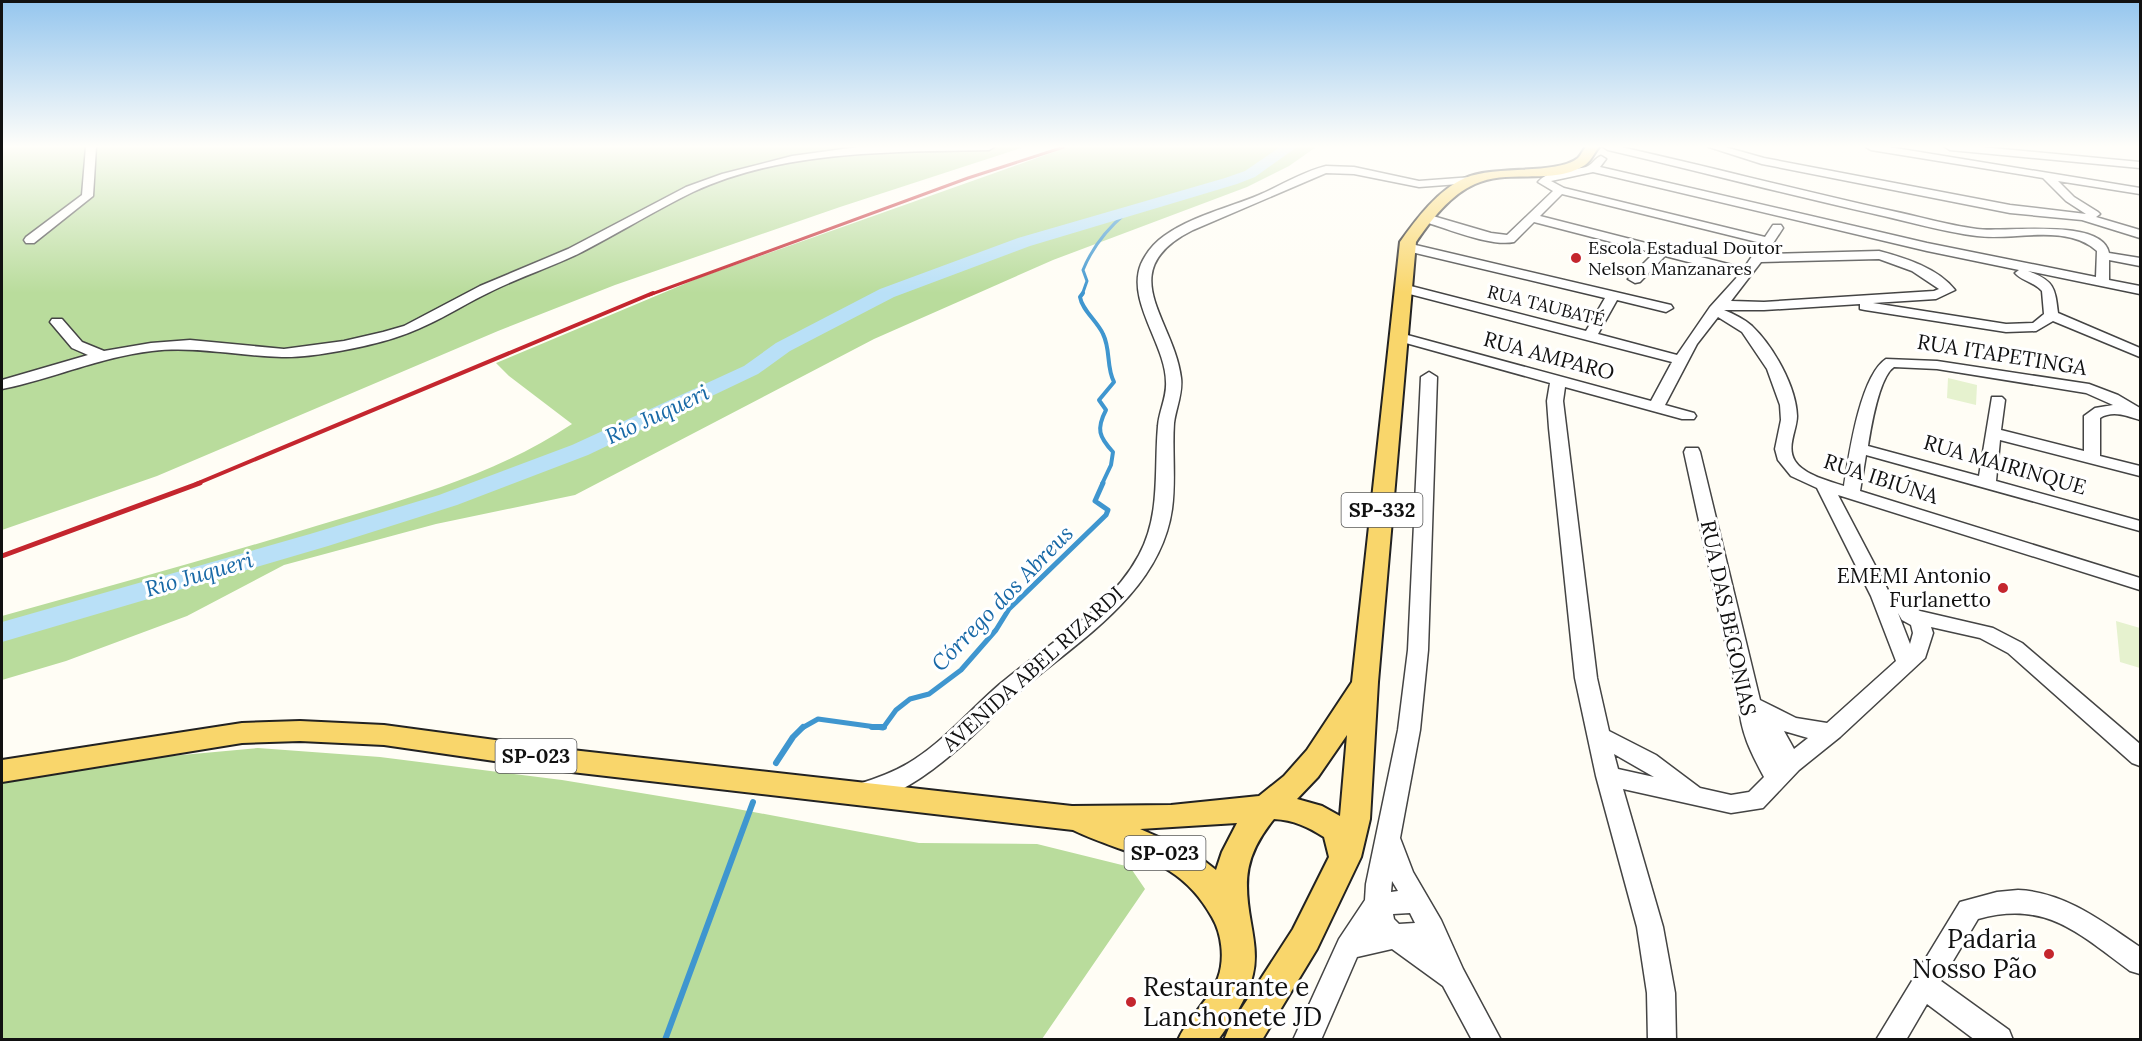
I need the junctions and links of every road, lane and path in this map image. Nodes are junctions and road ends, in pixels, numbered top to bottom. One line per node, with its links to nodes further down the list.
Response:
1 (87, 196): 20 (street)
2 (679, 196): 43 (street)
3 (1268, 196): 77 (street, AVENIDA ABEL RIZARDI)
4 (1430, 196): 12 (street)
5 (1449, 196): 12 (main road, SP-332)
6 (1555, 196): 15 (street)
7 (1583, 196): 21 (street)
8 (1757, 196): 16 (street)
9 (1807, 196): 13 (street)
10 (1941, 196): 19 (street)
11 (2068, 196): 19 (street)
12 (1441, 204): 14 (main road, SP-332)
13 (1856, 207): 16 (street); 18 (street)
14 (1426, 218): 15 (street); 22 (main road, SP-332)
15 (1533, 218): 23 (street)
16 (1842, 226): 24 (street); 25 (street)
17 (1777, 228): 21 (street)
18 (1978, 233): 25 (street); 26 (street)
19 (2140, 233)
20 (30, 240)
21 (1768, 241): 27 (street)
22 (1407, 247): 32 (main road, SP-332); 34 (street)
23 (1663, 251): 29 (street); 30 (street)
24 (1853, 255): 27 (street); 35 (street)
25 (1971, 256): 31 (street); 38 (street)
26 (2104, 256): 28 (street); 31 (street)
27 (1757, 258): 29 (street)
28 (2140, 262)
29 (1747, 273): 37 (street)
30 (1635, 279)
31 (2102, 281): 33 (street)
32 (1403, 288): 40 (street, RUA TAUBATÉ); 41 (main road, SP-332)
33 (2140, 290)
34 (1613, 295): 36 (street); 40 (street)
35 (1879, 304): 37 (street); 38 (street)
36 (1666, 308)
37 (1717, 308): 44 (street); 58 (street, RUA IBIÚNA)
38 (2051, 315): 42 (street)
39 (57, 322): 43 (street)
40 (1590, 336): 44 (street, RUA TAUBATÉ)
41 (1400, 337): 46 (street, RUA AMPARO); 68 (main road, SP-332)
42 (2140, 353)
43 (102, 356): 47 (street)
44 (1680, 360): 49 (street)
45 (1429, 377): 82 (street)
46 (1558, 380): 49 (street, RUA AMPARO); 71 (street)
47 (2, 385)
48 (1997, 400): 52 (street)
49 (1656, 407): 51 (street, RUA AMPARO)
50 (2138, 413): 53 (street, RUA ITAPETINGA); 55 (street)
51 (1688, 416)
52 (1993, 432): 55 (street); 57 (street)
53 (1858, 448): 57 (street, RUA MAIRINQUE); 59 (street, RUA ITAPETINGA)
54 (1692, 452): 69 (street, RUA DAS BEGONIAS)
55 (2092, 458): 56 (street)
56 (2140, 471)
57 (1987, 484): 60 (street, RUA MAIRINQUE)
58 (1824, 485): 59 (street, RUA IBIÚNA); 62 (street)
59 (1851, 494): 61 (street, RUA IBIÚNA)
60 (2140, 526)
61 (2140, 584)
62 (1884, 604): 63 (street); 65 (street)
63 (1916, 617): 64 (street); 66 (street)
64 (1950, 625): 66 (street); 73 (street)
65 (1896, 633): 66 (street); 67 (street)
66 (1922, 639): 67 (street)
67 (1907, 662): 70 (street)
68 (1365, 682): 72 (main road, SP-332); 83 (main road, SP-332)
69 (1756, 708): 70 (street); 75 (street, RUA DAS BEGONIAS)
70 (1832, 731): 75 (street)
71 (1599, 735): 76 (street); 78 (street)
72 (1320, 754): 79 (main road, SP-332); 80 (main road)
73 (2140, 757)
74 (2, 771): 77 (main road, SP-023)
75 (1784, 772): 78 (street)
76 (1608, 776): 78 (street); 97 (street)
77 (859, 793): 81 (main road, SP-023)
78 (1699, 797)
79 (1268, 807): 80 (main road, SP-023); 83 (main road); 86 (main road, SP-332)
80 (1171, 817): 81 (main road, SP-023)
81 (1072, 818): 86 (main road, SP-023)
82 (1389, 839): 84 (street); 85 (street)
83 (1345, 857): 94 (main road, SP-332)
84 (1418, 902): 85 (street); 87 (street)
85 (1378, 903): 88 (street); 89 (street)
86 (1233, 922): 93 (main road, SP-332)
87 (1432, 928): 88 (street); 91 (street)
88 (1396, 936): 89 (street); 91 (street)
89 (1347, 947): 95 (street)
90 (2140, 962): 92 (street)
91 (1453, 977): 96 (street)
92 (1924, 985): 98 (street); 99 (street)
93 (1196, 1040)
94 (1242, 1040)
95 (1307, 1040)
96 (1487, 1040)
97 (1662, 1040)
98 (1890, 1040)
99 (1999, 1040)

